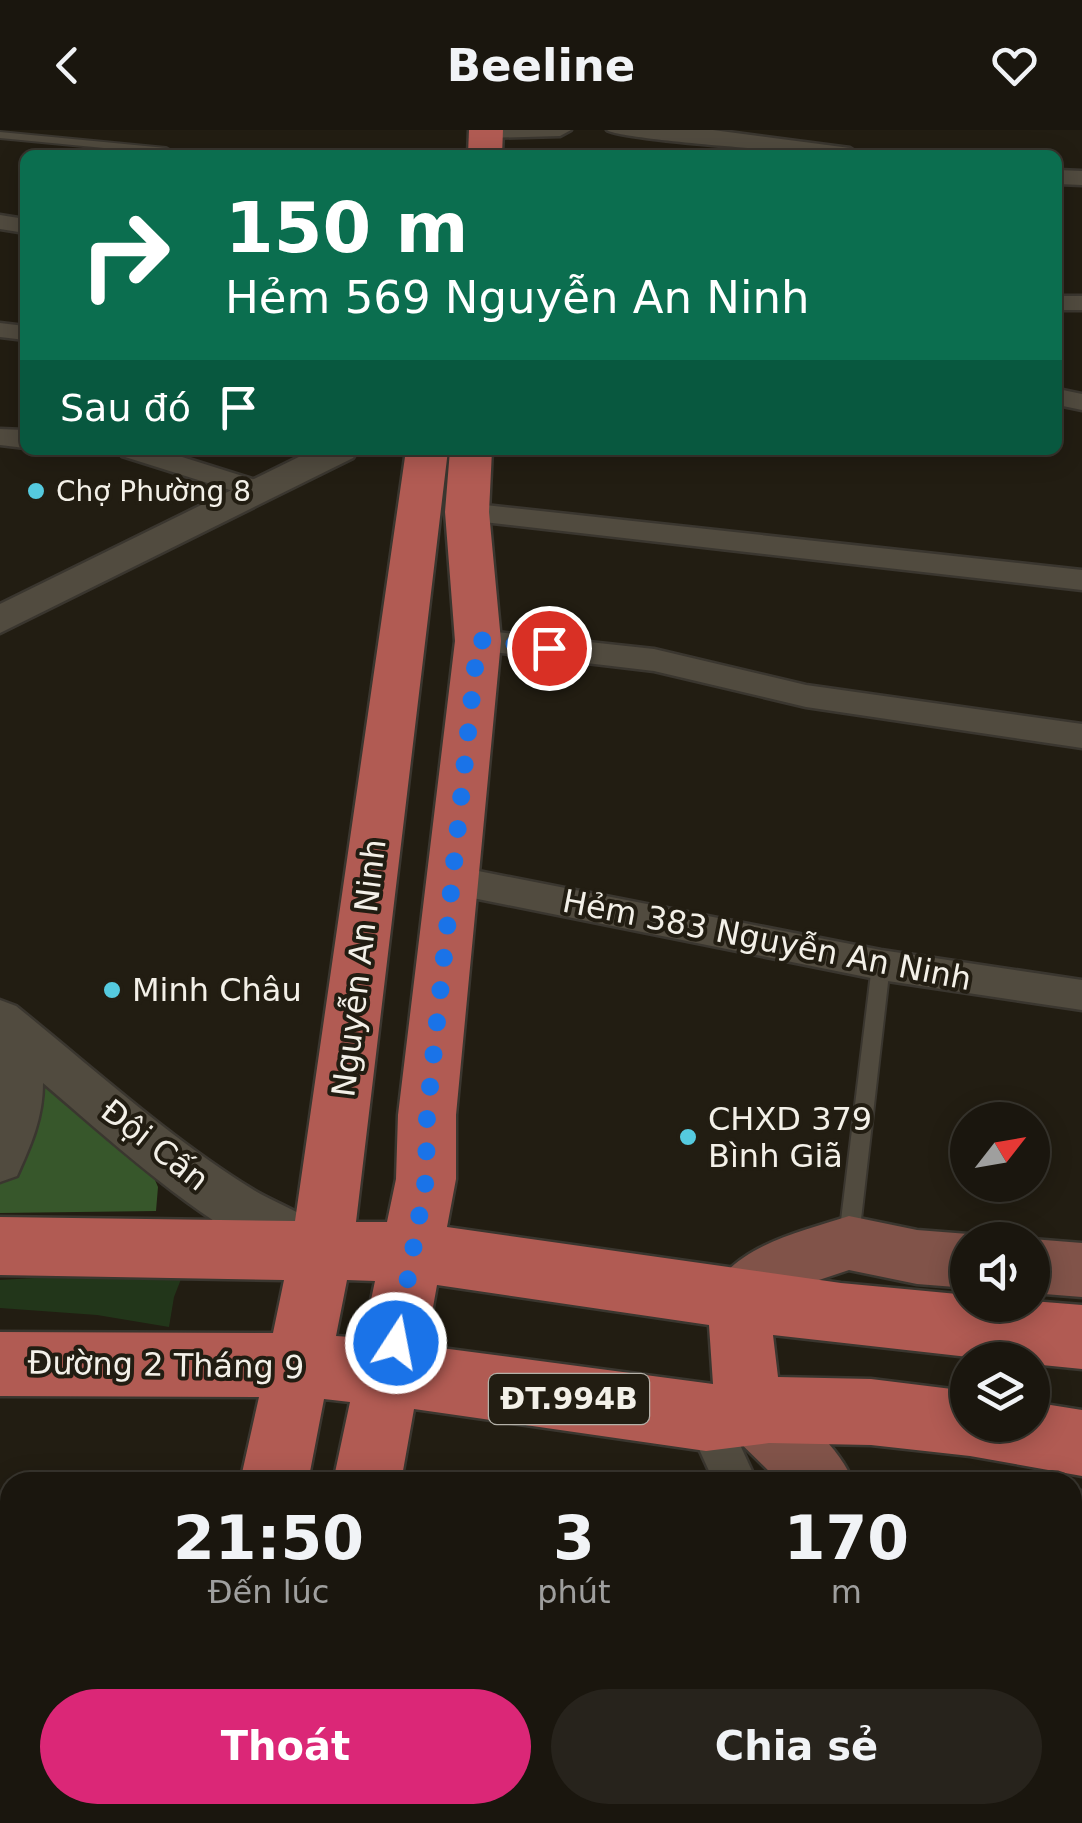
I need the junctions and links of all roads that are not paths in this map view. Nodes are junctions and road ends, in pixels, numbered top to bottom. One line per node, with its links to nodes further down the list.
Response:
1 (560, 130): 5 (street)
2 (618, 130): 9 (street)
3 (53, 134): 4 (lane); 6 (lane)
4 (0, 135)
5 (486, 139)
6 (68, 140): 7 (lane); 8 (lane)
7 (63, 150)
8 (166, 150)
9 (813, 150)
10 (147, 455): 14 (street)
11 (331, 455): 14 (street)
12 (426, 455): 28 (main road, Nguyễn An Ninh)
13 (471, 455): 15 (main road)
14 (258, 490): 17 (street)
15 (467, 512): 16 (street); 18 (main road)
16 (1082, 580)
17 (0, 620)
18 (478, 640): 19 (street); 20 (main road)
19 (1082, 736)
20 (453, 880): 21 (street, Hẻm 383 Nguyễn An Ninh); 27 (main road)
21 (880, 965): 22 (street, Hẻm 383 Nguyễn An Ninh); 25 (lane)
22 (1082, 994)
23 (4, 1024): 24 (street); 28 (street, Đội Cấn)
24 (0, 1160)
25 (849, 1243): 29 (main road); 32 (main road)
26 (0, 1246): 28 (main road)
27 (413, 1252): 28 (main road); 32 (main road); 36 (main road)
28 (321, 1254): 35 (main road, Nguyễn An Ninh)
29 (950, 1260)
30 (1050, 1267): 31 (main road)
31 (1082, 1270)
32 (738, 1298): 33 (main road); 37 (main road)
33 (1082, 1337)
34 (0, 1364): 35 (main road, Đường 2 Tháng 9 / ĐT.994B)
35 (300, 1365): 36 (main road, Đường 2 Tháng 9 / ĐT.994B); 41 (main road, Nguyễn An Ninh)
36 (390, 1374): 37 (main road, Đường 2 Tháng 9 / ĐT.994B); 42 (main road)
37 (727, 1413): 38 (main road, Đường 2 Tháng 9 / ĐT.994B); 43 (street); 44 (main road)
38 (950, 1421)
39 (1050, 1438): 40 (main road, Đường 2 Tháng 9 / ĐT.994B)
40 (1082, 1443)
41 (276, 1472)
42 (370, 1472)
43 (735, 1472)
44 (809, 1472)

